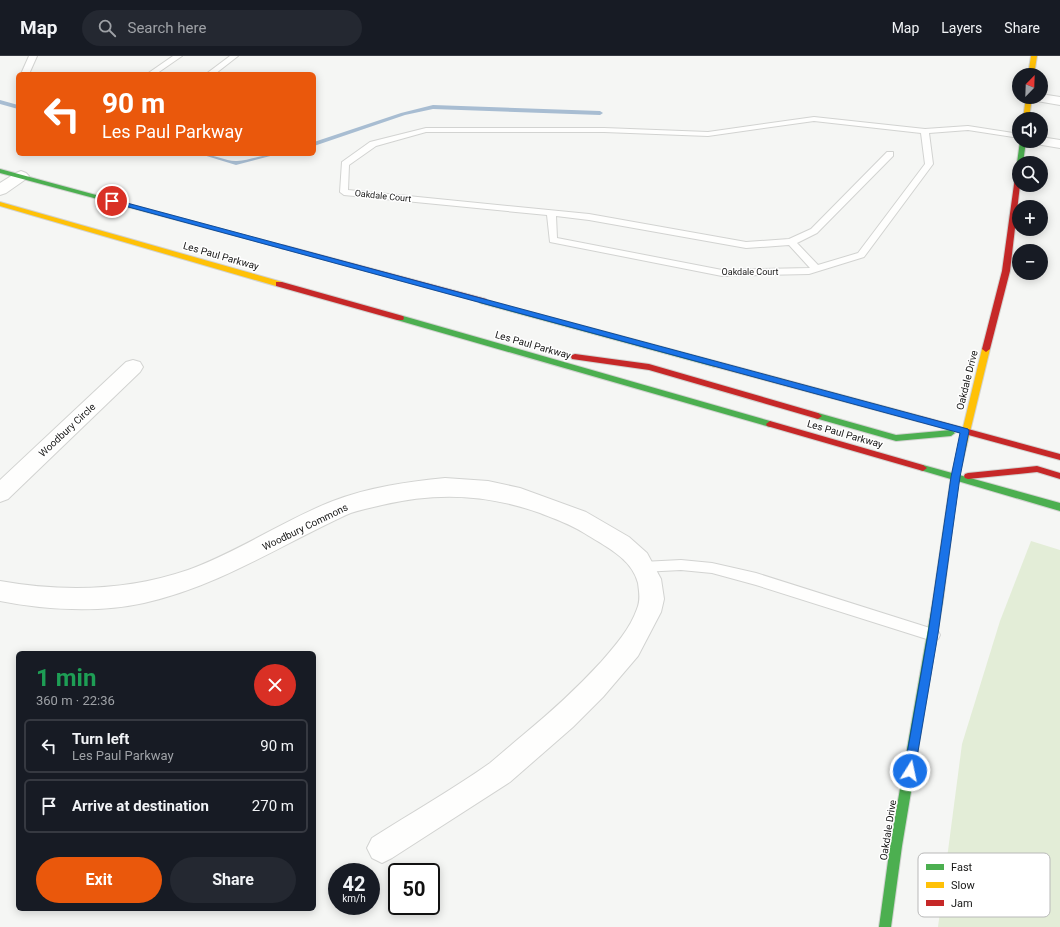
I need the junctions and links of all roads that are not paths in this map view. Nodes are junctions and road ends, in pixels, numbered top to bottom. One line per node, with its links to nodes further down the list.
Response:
1 (33, 56): 6 (lane)
2 (178, 56): 7 (lane)
3 (234, 56): 8 (lane)
4 (1032, 56): 5 (main road)
5 (1032, 68)
6 (26, 72)
7 (154, 72)
8 (213, 72)
9 (1048, 100): 10 (street)
10 (1060, 102)
11 (925, 130): 12 (lane, Oakdale Court); 21 (lane, Oakdale Court); 23 (lane, Oakdale Court)
12 (1012, 135)
13 (1048, 142): 14 (street)
14 (1060, 144)
15 (890, 154): 22 (lane)
16 (0, 170): 17 (main road)
17 (21, 176): 18 (street); 26 (main road)
18 (0, 190)
19 (1016, 192): 26 (main road, Oakdale Drive)
20 (0, 204): 24 (main road, Les Paul Parkway)
21 (551, 213): 22 (lane); 23 (lane, Oakdale Court)
22 (791, 242): 23 (lane)
23 (817, 268)
24 (492, 345): 26 (main road); 29 (main road, Les Paul Parkway)
25 (133, 367): 30 (street, Woodbury Circle)
26 (965, 431): 27 (main road); 29 (main road, Oakdale Drive)
27 (1060, 457)
28 (1060, 476): 29 (main road)
29 (955, 477): 31 (main road, Les Paul Parkway); 34 (main road, Oakdale Drive)
30 (0, 493)
31 (1060, 506)
32 (642, 567): 33 (street, Woodbury Commons); 34 (lane); 35 (street, Woodbury Commons)
33 (0, 591)
34 (933, 634): 36 (main road, Oakdale Drive)
35 (382, 848)
36 (885, 927)

